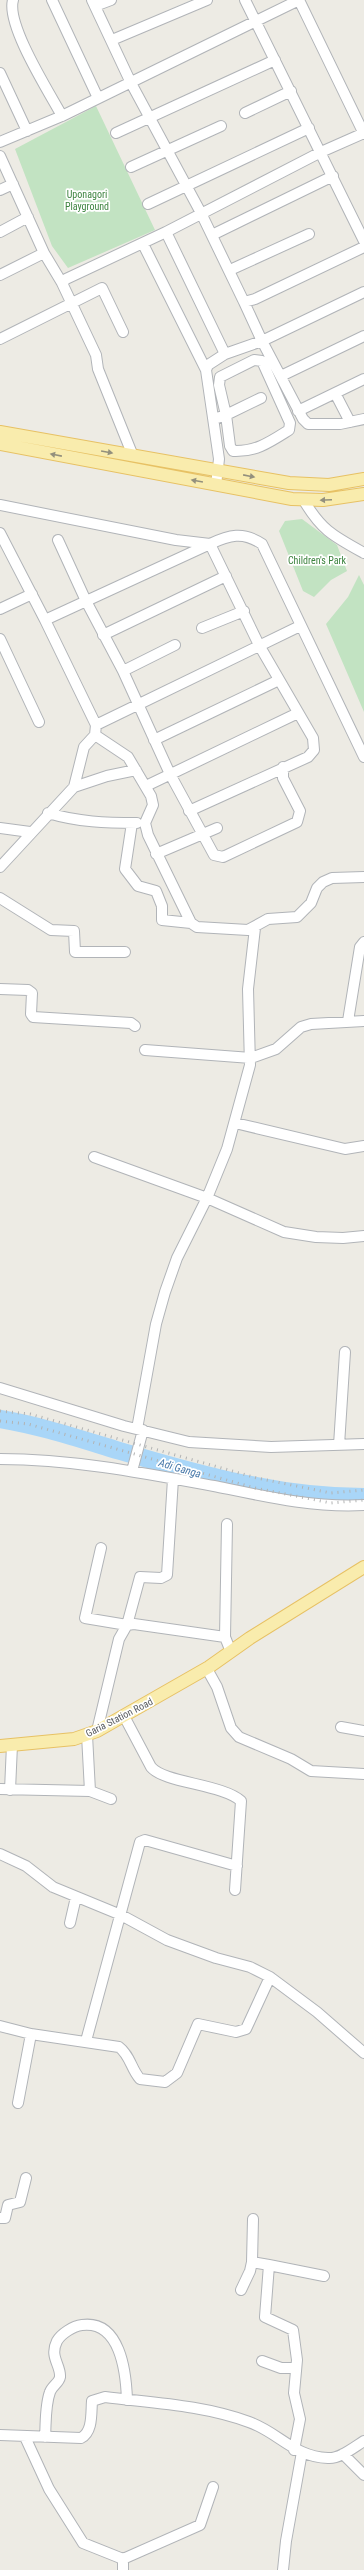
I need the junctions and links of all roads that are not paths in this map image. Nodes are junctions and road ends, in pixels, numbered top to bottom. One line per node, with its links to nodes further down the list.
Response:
1 (13, 0): 16 (street)
2 (52, 0): 14 (street)
3 (111, 0): 7 (street)
4 (207, 0): 9 (street)
5 (246, 0): 8 (street)
6 (299, 0): 8 (street); 22 (street)
7 (93, 3): 9 (street)
8 (257, 20): 10 (street); 12 (street)
9 (112, 40): 12 (street)
10 (275, 60): 13 (street); 17 (street)
11 (0, 73): 20 (street)
12 (131, 83): 14 (street); 17 (street)
13 (291, 91): 15 (street); 19 (street)
14 (98, 98): 16 (street)
15 (245, 113)
16 (62, 116): 20 (street)
17 (149, 118): 21 (street); 24 (street)
18 (221, 126): 24 (street)
19 (309, 128): 25 (street); 30 (street)
20 (27, 131): 23 (street)
21 (116, 133)
22 (364, 134): 25 (street)
23 (0, 142)
24 (167, 151): 27 (street); 30 (street)
25 (321, 152): 28 (street); 33 (street)
26 (0, 156): 29 (street)
27 (131, 167)
28 (333, 176): 38 (street); 39 (street)
29 (13, 184): 31 (street); 34 (street)
30 (184, 185): 32 (street); 33 (street)
31 (0, 190)
32 (148, 204)
33 (201, 213): 36 (street); 38 (street)
34 (28, 217): 35 (street); 42 (street)
35 (0, 232)
36 (166, 232): 40 (street); 53 (street)
37 (309, 234): 43 (street)
38 (212, 235): 43 (street)
39 (364, 241)
40 (143, 244): 45 (street); 54 (street)
41 (364, 247): 47 (street)
42 (44, 253): 44 (street); 45 (street)
43 (230, 270): 47 (street)
44 (0, 275)
45 (62, 283): 48 (street)
46 (364, 292): 52 (street)
47 (244, 302): 52 (street)
48 (72, 304): 49 (street); 51 (street); 67 (street)
49 (123, 332)
50 (364, 336): 55 (street)
51 (0, 338)
52 (262, 341): 53 (street); 55 (street)
53 (226, 354): 54 (street)
54 (206, 370): 61 (street)
55 (281, 376): 59 (street)
56 (364, 379): 57 (street)
57 (335, 393): 59 (street); 63 (street)
58 (261, 398): 60 (street)
59 (298, 411): 63 (street)
60 (226, 414): 60 (street); 61 (street)
61 (214, 419): 69 (street)
62 (364, 419): 63 (street)
63 (350, 422)
64 (0, 432): 66 (main road)
65 (0, 444): 68 (main road, one-way to 65)
66 (83, 448): 67 (main road, one-way to 67); 68 (main road)
67 (133, 456): 69 (main road)
68 (80, 460): 71 (main road, one-way to 68)
69 (217, 469): 70 (main road, one-way to 70); 71 (street)
70 (364, 479)
71 (216, 485): 73 (main road)
72 (364, 494): 73 (main road, one-way to 73)
73 (302, 499): 78 (street)
74 (0, 505): 77 (street)
75 (0, 533): 80 (street)
76 (58, 540): 81 (street)
77 (210, 544): 79 (street); 81 (street); 85 (street)
78 (364, 553)
79 (226, 576): 83 (street); 87 (street)
80 (32, 594): 82 (street); 84 (street)
81 (86, 600): 84 (street); 87 (street)
82 (0, 609)
83 (244, 611): 86 (street); 90 (street)
84 (45, 620): 97 (street)
85 (300, 626): 90 (street); 99 (street)
86 (202, 628)
87 (103, 635): 92 (street)
88 (0, 639): 91 (street)
89 (175, 644): 92 (street)
90 (259, 645): 93 (street); 94 (street)
91 (4, 655): 96 (street)
92 (123, 671): 94 (street)
93 (279, 680): 95 (street); 98 (street)
94 (138, 705): 97 (street); 98 (street)
95 (298, 712): 100 (street); 102 (street)
96 (39, 722)
97 (96, 730): 101 (street); 104 (street)
98 (154, 740): 102 (street)
99 (364, 757)
100 (283, 767): 105 (street); 112 (street)
101 (136, 770): 103 (street); 104 (street)
102 (170, 774): 103 (street); 105 (street)
103 (146, 786): 108 (street)
104 (74, 787): 106 (street)
105 (189, 811): 112 (street)
106 (48, 813): 107 (street); 111 (street)
107 (132, 823): 108 (street); 117 (street)
108 (146, 823): 113 (street)
109 (0, 828): 111 (street)
110 (216, 828): 112 (street)
111 (30, 832): 114 (street)
112 (203, 834): 113 (street)
113 (156, 854): 117 (street)
114 (0, 867)
115 (364, 877): 118 (street)
116 (0, 898): 120 (street)
117 (191, 923): 118 (street)
118 (255, 928): 126 (street)
119 (364, 942): 122 (street)
120 (125, 952)
121 (0, 989): 124 (street)
122 (348, 1021): 123 (street); 126 (street)
123 (364, 1021)
124 (135, 1026)
125 (145, 1050): 126 (street)
126 (251, 1058): 127 (street)
127 (235, 1123): 128 (street); 130 (street)
128 (364, 1146)
129 (94, 1157): 130 (street)
130 (207, 1198): 131 (street); 134 (street)
131 (364, 1236)
132 (344, 1352): 136 (street)
133 (0, 1388): 134 (street)
134 (140, 1430): 136 (street); 138 (street)
135 (364, 1444): 136 (street)
136 (339, 1445)
137 (0, 1459): 138 (street)
138 (132, 1471): 139 (street)
139 (173, 1479): 140 (street); 144 (street)
140 (364, 1505)
141 (227, 1524): 145 (street)
142 (101, 1548): 144 (street)
143 (364, 1567): 146 (main road, Garia Station Road)
144 (127, 1625): 145 (street); 151 (street)
145 (225, 1638): 146 (street)
146 (231, 1652): 147 (main road, Garia Station Road)
147 (206, 1669): 148 (main road, Garia Station Road); 153 (street)
148 (124, 1716): 151 (main road, Garia Station Road); 158 (street)
149 (341, 1728): 150 (street)
150 (364, 1731)
151 (92, 1733): 152 (main road, Garia Station Road); 155 (street)
152 (6, 1745): 154 (street)
153 (364, 1774)
154 (5, 1790): 155 (street)
155 (90, 1791): 156 (street)
156 (111, 1799)
157 (0, 1854): 160 (street)
158 (237, 1866): 159 (street); 161 (street)
159 (236, 1890)
160 (76, 1897): 161 (street); 162 (street)
161 (121, 1916): 163 (street); 166 (street)
162 (70, 1923)
163 (270, 1977): 166 (street); 167 (street)
164 (0, 2026): 165 (street)
165 (31, 2034): 166 (street); 168 (street)
166 (86, 2041)
167 (364, 2053)
168 (18, 2103)
169 (26, 2178): 170 (street)
170 (0, 2218)
171 (253, 2219): 172 (street)
172 (252, 2262): 173 (street); 175 (street)
173 (269, 2266): 174 (street); 177 (street)
174 (324, 2276)
175 (241, 2290)
176 (262, 2362): 177 (street)
177 (296, 2368): 183 (street)
178 (127, 2400): 181 (street); 181 (street); 183 (street)
179 (0, 2435): 180 (street)
180 (25, 2437): 181 (street); 187 (street)
181 (45, 2437)
182 (364, 2441): 184 (street)
183 (298, 2451): 184 (street); 189 (street)
184 (342, 2454): 185 (street)
185 (364, 2475)
186 (213, 2487): 187 (street)
187 (123, 2559): 188 (street)
188 (123, 2570)
189 (283, 2570)

